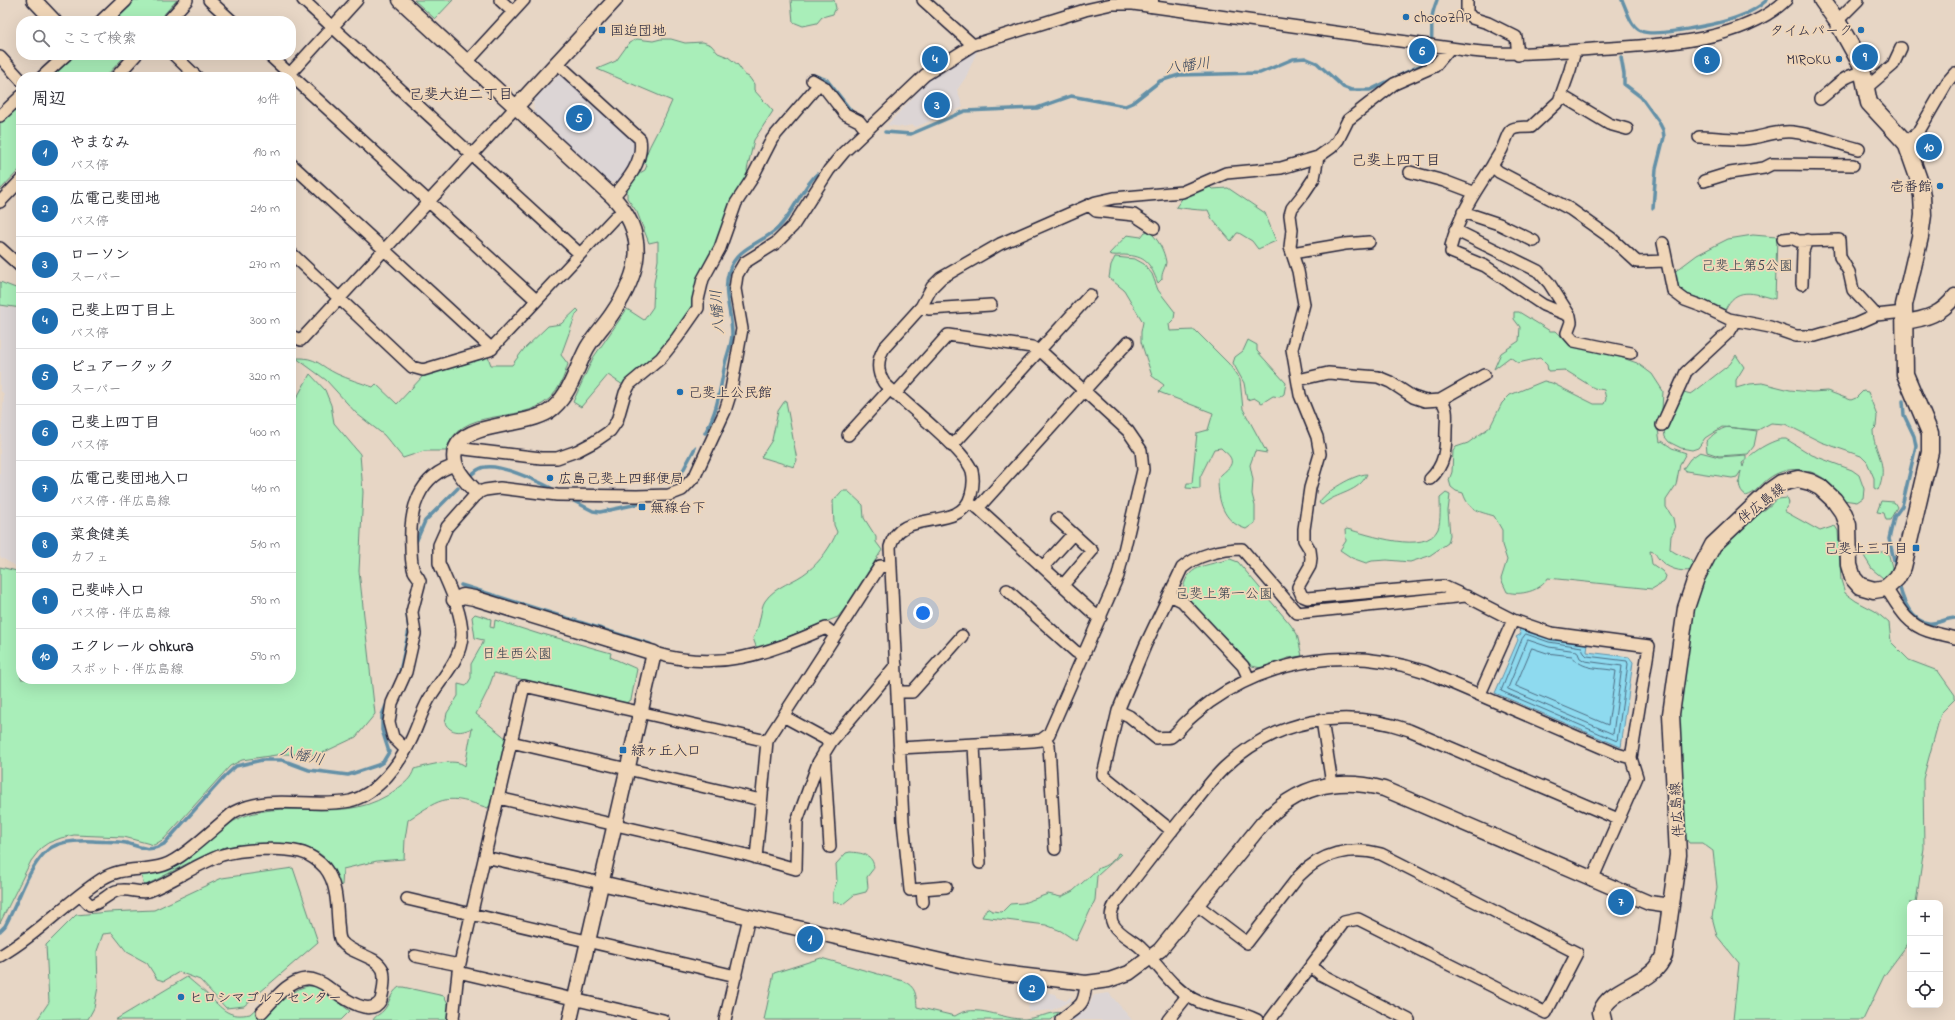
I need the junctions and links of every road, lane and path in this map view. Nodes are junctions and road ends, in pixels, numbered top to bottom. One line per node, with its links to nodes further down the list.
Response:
1 (34, 0): 18 (street)
2 (125, 0): 19 (street)
3 (187, 0): 20 (street)
4 (209, 0): 21 (street)
5 (303, 0): 23 (street)
6 (357, 0): 23 (street)
7 (400, 0): 34 (street)
8 (500, 0): 17 (street)
9 (524, 0): 17 (street)
10 (615, 0): 35 (street)
11 (923, 0): 24 (street)
12 (1467, 0): 28 (street)
13 (1786, 0): 27 (street)
14 (1822, 0): 22 (main road)
15 (1858, 0): 22 (street)
16 (1151, 3): 24 (street); 25 (street)
17 (513, 12): 34 (street)
18 (49, 16)
19 (108, 16)
20 (173, 16)
21 (227, 16)
22 (1837, 21): 41 (main road)
23 (333, 27): 40 (street); 56 (street)
24 (973, 45): 52 (street)
25 (1450, 48): 28 (street); 57 (street)
26 (1901, 48): 45 (street)
27 (1575, 51): 28 (street); 46 (street)
28 (1518, 54)
29 (0, 57): 43 (street)
30 (61, 60): 36 (street)
31 (131, 60): 37 (street)
32 (179, 60): 38 (street)
33 (274, 60): 39 (street)
34 (467, 62): 49 (street)
35 (557, 63): 49 (street); 65 (street)
36 (47, 72)
37 (121, 72)
38 (192, 72)
39 (285, 72)
40 (291, 72)
41 (1863, 73): 45 (main road); 47 (street)
42 (1955, 73): 54 (street)
43 (16, 75)
44 (296, 82): 67 (street)
45 (1865, 89): 54 (main road)
46 (1562, 96): 51 (street); 59 (street)
47 (1820, 99)
48 (16, 101): 50 (street)
49 (516, 107): 56 (street); 65 (street)
50 (0, 116)
51 (1626, 129)
52 (866, 130): 109 (street); 112 (street)
53 (1699, 137): 55 (street)
54 (1906, 143): 94 (main road)
55 (1858, 149)
56 (472, 156): 67 (street); 81 (street)
57 (1318, 157): 68 (street); 80 (street)
58 (1853, 165): 62 (street)
59 (1492, 166): 64 (street); 83 (street)
60 (296, 169): 79 (street)
61 (1410, 172): 64 (street)
62 (1704, 181)
63 (16, 185): 66 (street)
64 (1474, 192): 70 (street)
65 (613, 197): 69 (street)
66 (0, 202)
67 (429, 202): 79 (street); 88 (street)
68 (1089, 205): 71 (street); 91 (street)
69 (625, 212): 81 (street); 109 (street)
70 (1463, 212): 72 (street); 75 (street)
71 (1154, 228)
72 (1455, 230): 93 (street); 93 (street)
73 (1782, 239): 74 (street)
74 (1807, 240): 85 (street); 92 (street)
75 (1534, 241)
76 (1369, 242): 80 (street)
77 (1663, 243): 83 (street)
78 (0, 248): 84 (street)
79 (385, 250): 87 (street); 98 (street)
80 (1292, 253): 102 (street)
81 (580, 254): 88 (street)
82 (296, 258): 87 (street)
83 (1666, 261): 95 (street)
84 (16, 262)
85 (1802, 284)
86 (1090, 295): 99 (street)
87 (340, 299): 96 (street); 98 (street)
88 (536, 300): 98 (street)
89 (1954, 300): 94 (street)
90 (991, 305): 91 (street)
91 (922, 307): 103 (street)
92 (1876, 315): 94 (street); 95 (street)
93 (1570, 316): 100 (street)
94 (1904, 317): 119 (main road)
95 (1736, 321): 106 (street)
96 (296, 338)
97 (1128, 342): 104 (street)
98 (492, 348)
99 (1038, 351): 103 (street); 104 (street); 108 (street)
100 (1631, 353)
101 (1484, 375): 105 (street)
102 (1298, 380): 105 (street); 122 (street)
103 (892, 391): 107 (street); 108 (street)
104 (1084, 391): 113 (street); 124 (street)
105 (1440, 400): 111 (street)
106 (1662, 425)
107 (848, 435)
108 (952, 446): 113 (street)
109 (456, 448): 110 (street)
110 (456, 465): 112 (street); 145 (street)
111 (1430, 479)
112 (477, 493): 123 (street)
113 (973, 505): 116 (street); 117 (street)
114 (1057, 519): 115 (street)
115 (1073, 534): 117 (street); 118 (street)
116 (891, 566): 126 (street); 131 (street)
117 (1043, 567): 118 (street)
118 (1063, 584): 124 (street)
119 (1886, 588): 128 (street); 167 (main road, 伴広島線)
120 (1007, 590): 130 (street)
121 (1170, 595): 122 (street); 132 (street); 135 (street)
122 (1466, 596): 125 (street)
123 (454, 600): 129 (street); 145 (street)
124 (1101, 617): 130 (street)
125 (1512, 620): 134 (street); 146 (street)
126 (835, 634): 129 (street); 137 (street)
127 (962, 636): 133 (street)
128 (1955, 638)
129 (654, 654): 136 (street)
130 (1084, 656): 139 (street)
131 (896, 665): 133 (street); 143 (street)
132 (1249, 680): 134 (street); 135 (street)
133 (898, 692): 144 (street)
134 (1480, 694): 146 (street)
135 (1118, 711): 153 (street)
136 (640, 713): 140 (street); 141 (street); 147 (street)
137 (783, 716): 140 (street); 143 (street)
138 (1322, 720): 148 (street); 151 (street); 153 (street)
139 (1045, 738): 142 (street); 155 (street)
140 (767, 741): 150 (street)
141 (511, 742): 147 (street); 149 (street)
142 (974, 745): 144 (street); 158 (street)
143 (827, 746): 154 (street); 157 (street)
144 (899, 748): 162 (street)
145 (406, 750): 163 (street)
146 (1631, 758): 151 (street)
147 (627, 769): 150 (street); 152 (street)
148 (1332, 784): 159 (street); 166 (street)
149 (498, 798): 152 (street); 156 (street)
150 (761, 800): 157 (street)
151 (1618, 819): 159 (street)
152 (614, 826): 157 (street); 160 (street)
153 (1172, 831): 173 (street)
154 (830, 847)
155 (1055, 849)
156 (485, 857): 160 (street); 168 (street)
157 (756, 858)
158 (980, 862)
159 (1592, 880): 167 (street)
160 (601, 883): 169 (street); 170 (street)
161 (946, 887): 162 (street)
162 (922, 890): 165 (street)
163 (80, 895): 171 (street); 180 (street)
164 (407, 899): 168 (street)
165 (923, 902)
166 (1197, 905): 173 (street); 174 (street)
167 (1670, 906): 190 (main road, 伴広島線)
168 (471, 914): 170 (street); 175 (street)
169 (749, 917): 176 (street); 177 (street)
170 (588, 942): 176 (street); 179 (street)
171 (0, 956)
172 (415, 956): 175 (street)
173 (1150, 959): 177 (street); 178 (street)
174 (1311, 966): 188 (street); 189 (street)
175 (459, 968): 179 (street); 181 (street)
176 (736, 976): 184 (street)
177 (1086, 983): 185 (street)
178 (1187, 996): 186 (street); 187 (street)
179 (574, 999): 182 (street); 183 (street)
180 (262, 1012)
181 (454, 1020)
182 (570, 1020)
183 (663, 1020)
184 (725, 1020)
185 (1061, 1020)
186 (1168, 1020)
187 (1257, 1020)
188 (1270, 1020)
189 (1409, 1020)
190 (1603, 1020)

